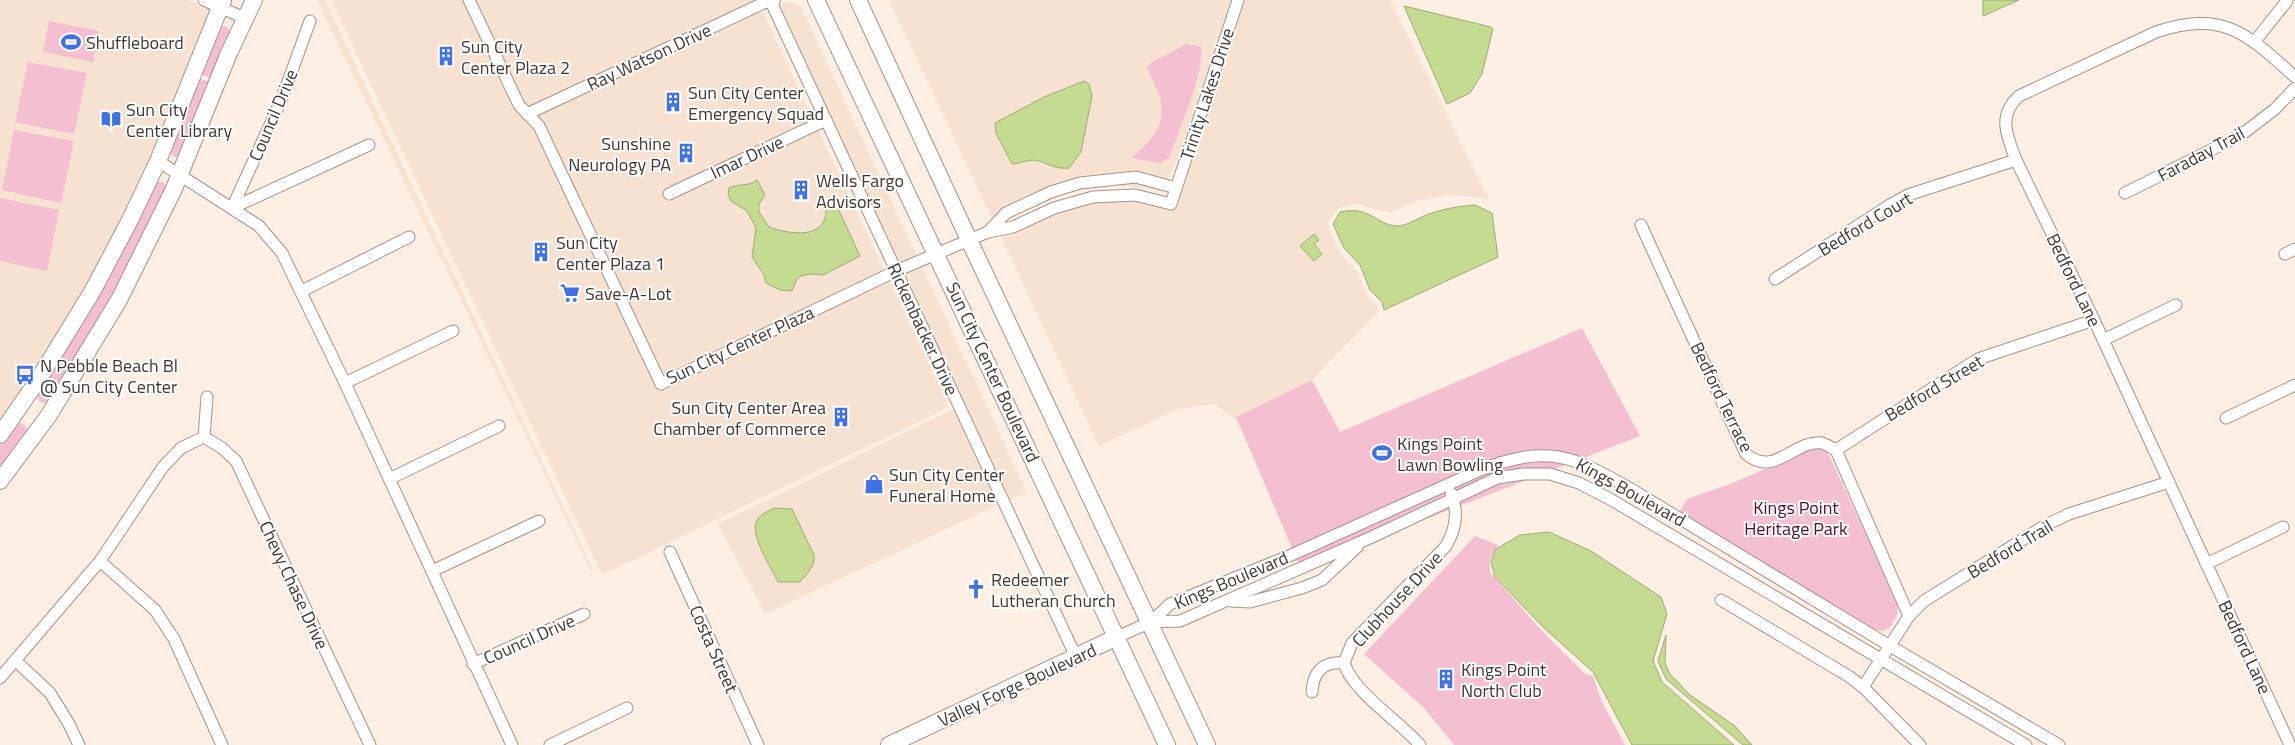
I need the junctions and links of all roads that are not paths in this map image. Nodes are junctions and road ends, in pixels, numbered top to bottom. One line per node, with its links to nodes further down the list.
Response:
1 (254, 0): 10 (main road)
2 (469, 0): 16 (street, Sun City Center Plaza)
3 (771, 0): 16 (street, Ray Watson Drive); 17 (street, Rickenbacker Drive)
4 (858, 0): 15 (main road, Sun City Center Boulevard)
5 (867, 0): 15 (main road)
6 (1238, 0): 22 (street, Trinity Lakes Drive)
7 (2289, 1): 12 (street)
8 (215, 2): 10 (street); 19 (main road)
9 (814, 3): 30 (main road, Sun City Center Boulevard)
10 (244, 18): 21 (main road)
11 (310, 21): 25 (street, Council Drive)
12 (2255, 41): 13 (street, Bedford Lane); 20 (street, Bedford Lane)
13 (2295, 77)
14 (2295, 88): 23 (street, Faraday Trail)
15 (910, 108): 29 (main road, Sun City Center Boulevard)
16 (527, 114): 31 (street, Sun City Center Plaza)
17 (826, 120): 24 (street, Imar Drive); 31 (street, Rickenbacker Drive)
18 (369, 145): 25 (street)
19 (158, 160): 21 (street, Council Drive); 43 (main road)
20 (2016, 160): 32 (street, Bedford Court); 35 (street, Bedford Lane)
21 (180, 173): 25 (street, Council Drive); 47 (main road)
22 (1176, 188): 27 (street, Trinity Lakes Drive); 27 (street, Trinity Lakes Drive)
23 (2126, 193)
24 (669, 194)
25 (232, 208): 33 (street, Council Drive)
26 (1641, 225): 45 (street, Bedford Terrace)
27 (988, 232): 29 (street, Trinity Lakes Drive)
28 (409, 237): 33 (street)
29 (969, 240): 30 (street, Trinity Lakes Drive); 62 (main road, Sun City Center Boulevard)
30 (938, 254): 31 (street, Sun City Center Plaza); 63 (main road, Sun City Center Boulevard)
31 (896, 271): 65 (street, Rickenbacker Drive)
32 (1775, 279)
33 (302, 291): 38 (street, Council Drive)
34 (2176, 305): 37 (street)
35 (2094, 320): 37 (street, Bedford Lane); 45 (street, Bedford Street)
36 (453, 332): 38 (street)
37 (2102, 340): 48 (street, Bedford Lane)
38 (345, 383): 46 (street, Council Drive)
39 (2295, 385): 41 (street)
40 (207, 397): 44 (street)
41 (2226, 418)
42 (499, 426): 46 (street)
43 (0, 436)
44 (204, 437): 55 (street); 77 (street, Chevy Chase Drive)
45 (1836, 450): 61 (street)
46 (389, 479): 57 (street, Council Drive)
47 (0, 481)
48 (2169, 482): 56 (street, Bedford Lane); 61 (street, Bedford Trail)
49 (1446, 485): 50 (street, Clubhouse Drive); 62 (street, Kings Boulevard); 64 (street, Kings Boulevard)
50 (1453, 499): 53 (street, Kings Boulevard); 66 (street, Kings Boulevard); 68 (street, Clubhouse Drive)
51 (539, 521): 57 (street)
52 (2282, 527): 56 (street)
53 (1361, 542): 59 (street, Kings Boulevard); 59 (street, Kings Boulevard)
54 (670, 552): 80 (street, Costa Street)
55 (100, 560): 67 (street); 76 (street)
56 (2206, 564): 87 (street, Bedford Lane)
57 (432, 571): 69 (street, Council Drive)
58 (1721, 600): 71 (street)
59 (1227, 601): 62 (street, Kings Boulevard)
60 (584, 614): 69 (street, Council Drive)
61 (1909, 616): 64 (street, Bedford Trail)
62 (1150, 622): 63 (street, Kings Boulevard); 83 (main road, Sun City Center Boulevard)
63 (1117, 637): 65 (main road, Valley Forge Boulevard); 82 (main road, Sun City Center Boulevard)
64 (1890, 646): 66 (street, Bedford Trail); 74 (street, Kings Boulevard)
65 (1076, 657): 81 (main road, Valley Forge Boulevard)
66 (1882, 660): 71 (street, Bedford Trail); 86 (street, Kings Boulevard)
67 (16, 661): 70 (street); 75 (street)
68 (1344, 662): 72 (street); 84 (street, Clubhouse Drive)
69 (473, 664): 78 (street, Council Drive)
70 (0, 678)
71 (1862, 687): 85 (street)
72 (1312, 692)
73 (627, 708): 79 (street)
74 (2054, 744)
75 (79, 745)
76 (222, 745)
77 (370, 745)
78 (512, 745)
79 (550, 745)
80 (758, 745)
81 (889, 745)
82 (1167, 745)
83 (1207, 745)
84 (1420, 745)
85 (1920, 745)
86 (2026, 745)
87 (2290, 745)

